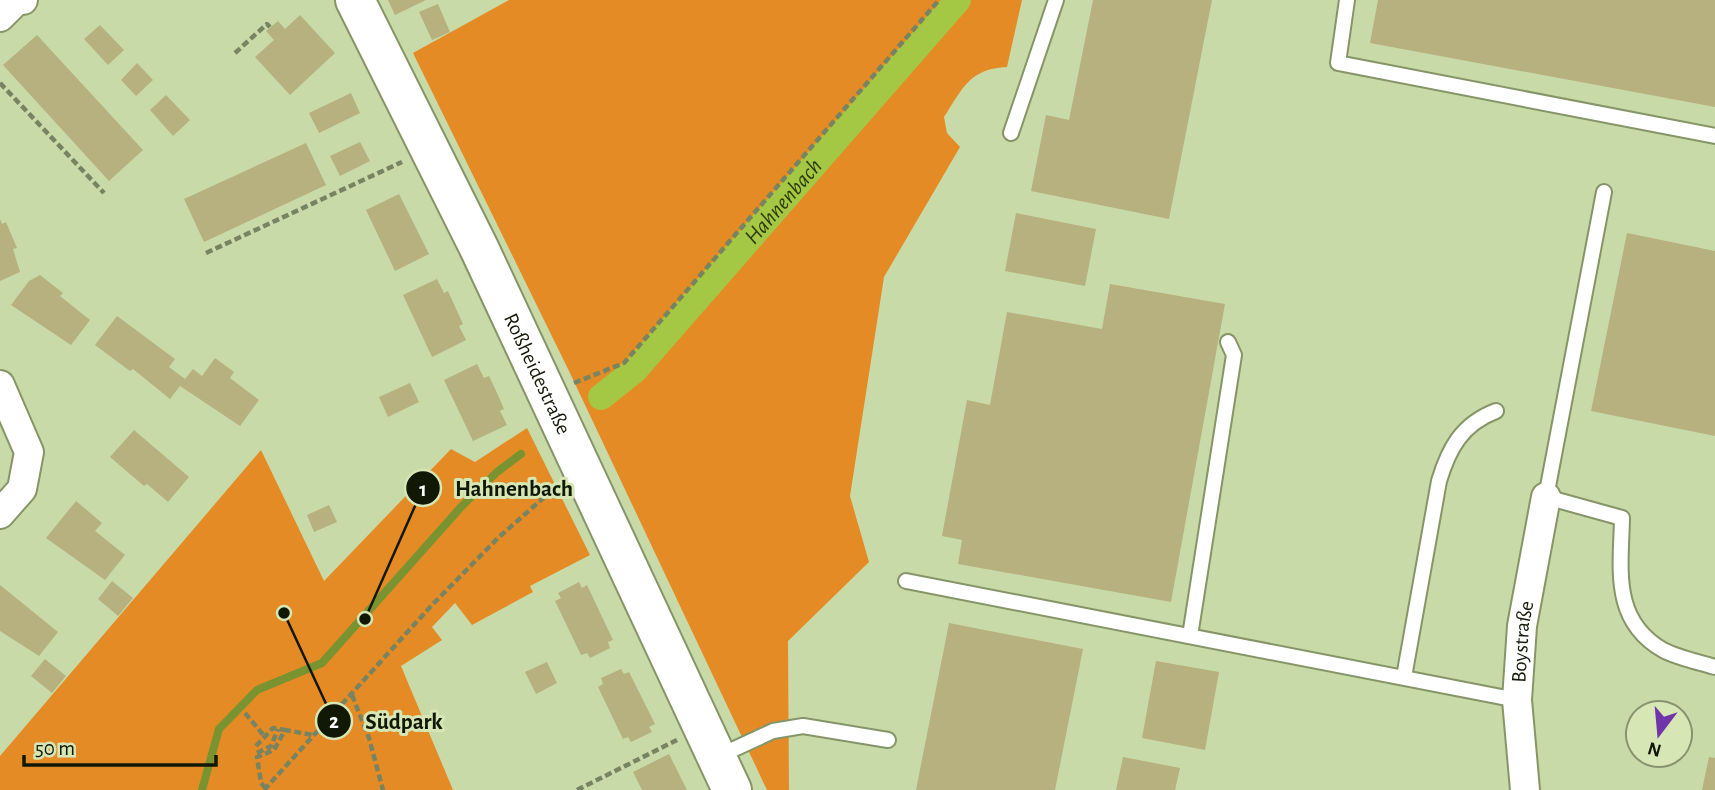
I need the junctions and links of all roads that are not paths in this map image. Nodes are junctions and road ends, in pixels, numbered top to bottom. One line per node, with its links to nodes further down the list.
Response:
1 (23, 0): 5 (street)
2 (355, 0): 20 (street, Roßheidestraße)
3 (1056, 0): 6 (lane)
4 (1347, 0): 7 (lane)
5 (0, 17)
6 (1011, 133)
7 (1715, 136)
8 (1604, 191): 12 (lane)
9 (1228, 342): 15 (lane)
10 (0, 385): 13 (street)
11 (1496, 411): 17 (lane)
12 (1546, 497): 16 (lane); 18 (street, Boystraße)
13 (0, 514)
14 (906, 580): 15 (lane)
15 (1191, 636): 17 (lane)
16 (1715, 667)
17 (1404, 677): 18 (lane)
18 (1517, 699): 21 (street, Boystraße)
19 (888, 740): 20 (lane)
20 (718, 758)
21 (1525, 790)

